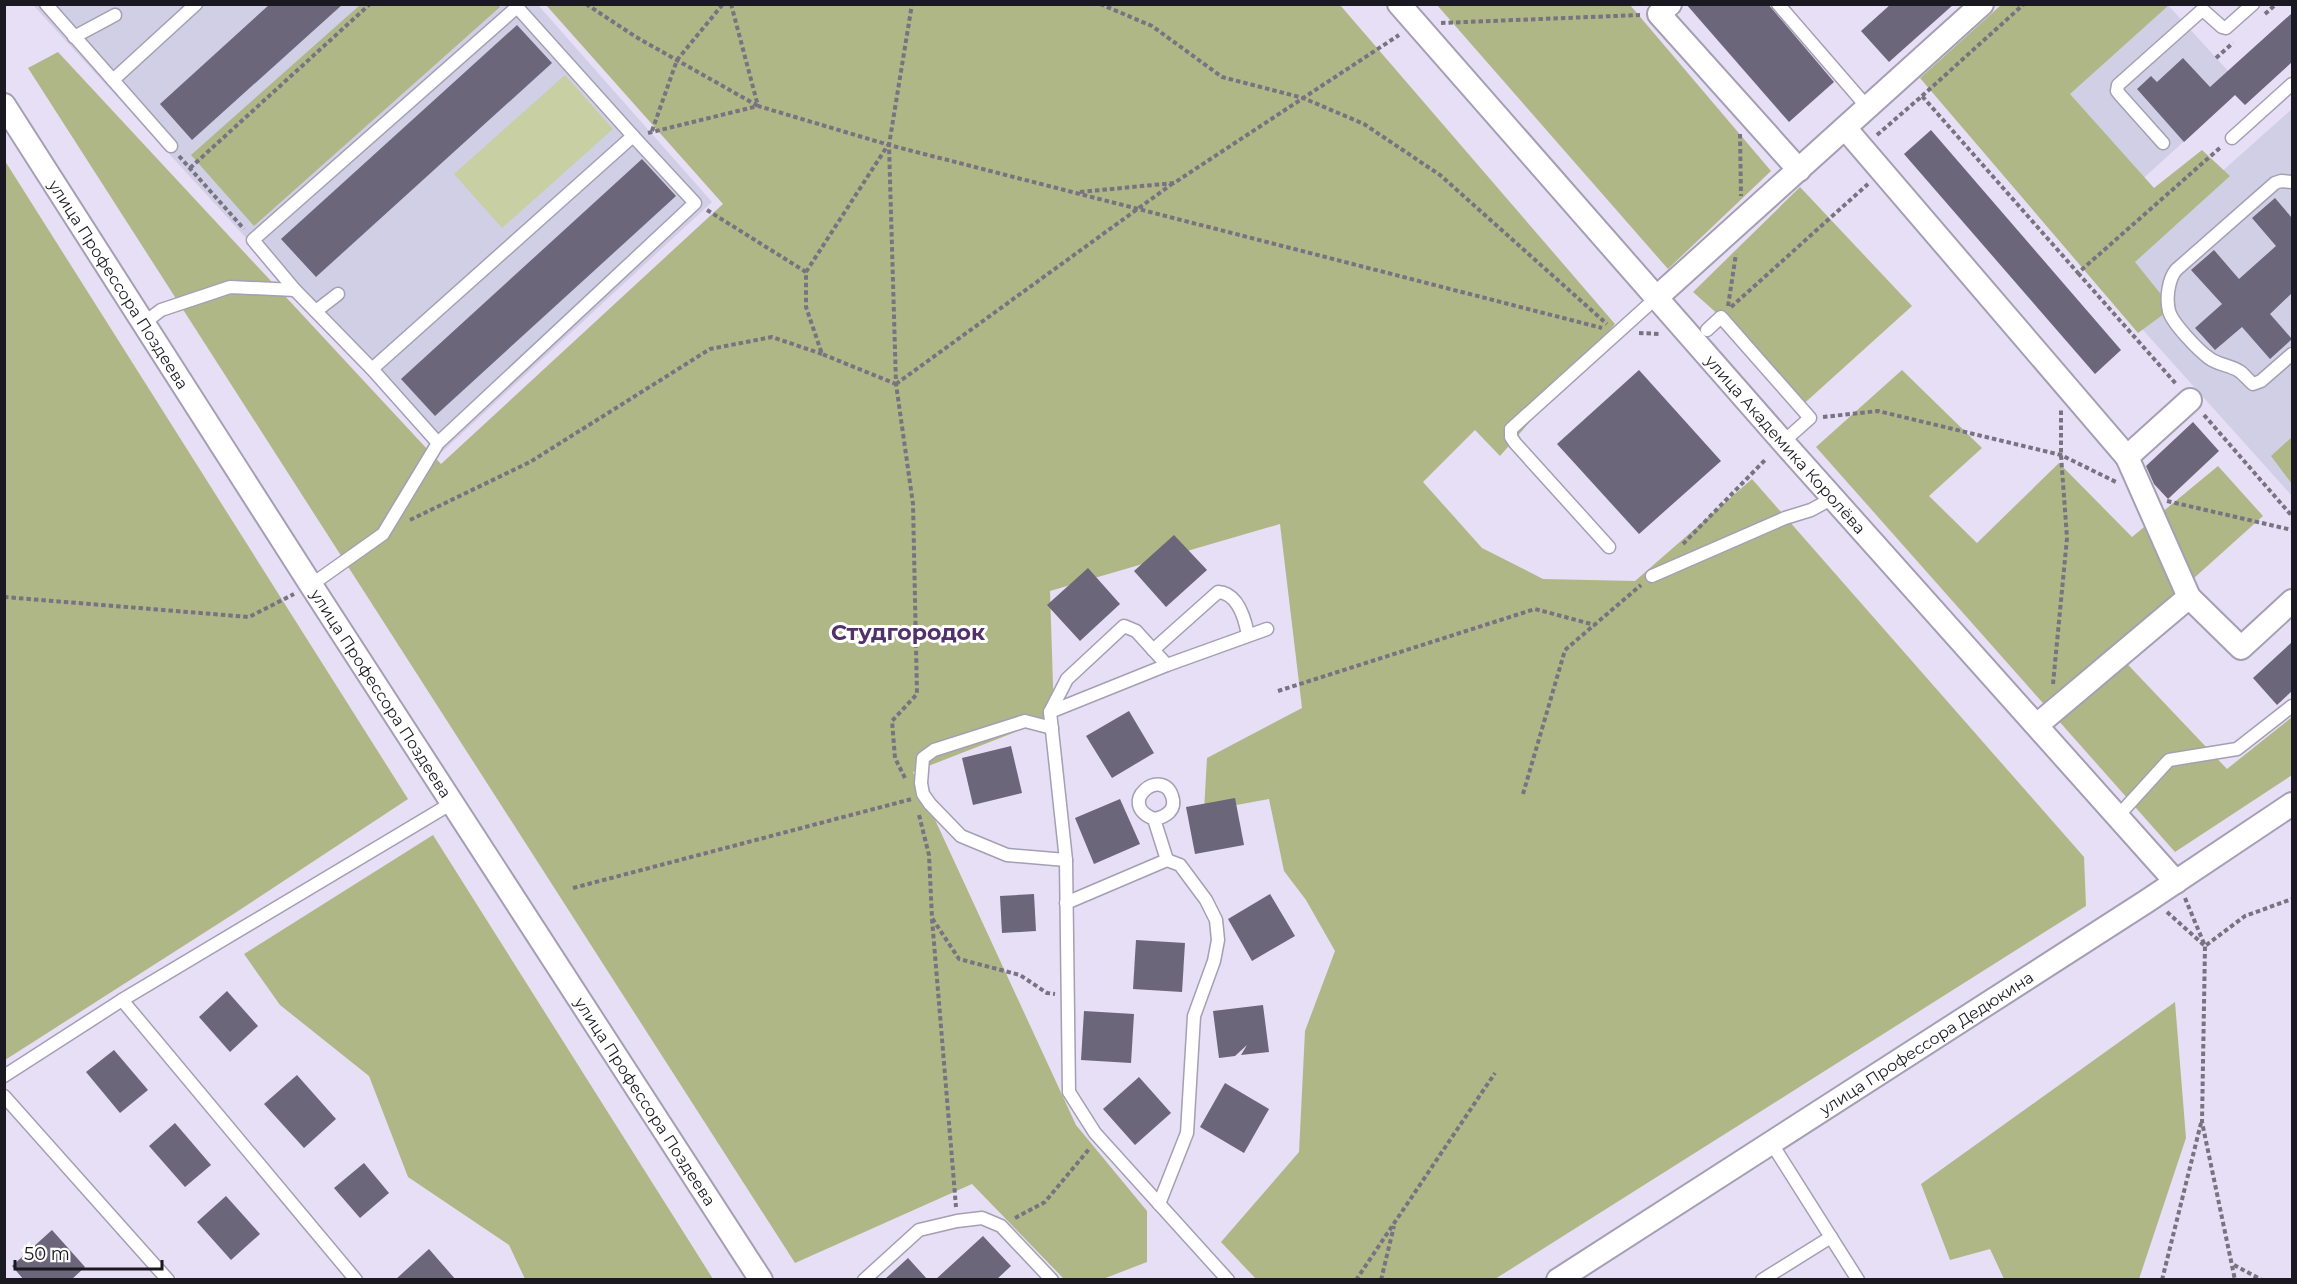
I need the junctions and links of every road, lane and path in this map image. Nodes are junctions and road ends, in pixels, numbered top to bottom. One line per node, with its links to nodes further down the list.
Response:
1 (46, 4): 18 (lane)
2 (196, 4): 20 (lane)
3 (370, 4): 35 (path)
4 (586, 4): 19 (path)
5 (723, 4): 19 (path)
6 (731, 4): 25 (path)
7 (912, 4): 32 (path)
8 (1100, 4): 23 (path)
9 (1399, 4): 17 (street, улица Академика Королёва)
10 (1778, 4): 26 (lane)
11 (1982, 4): 26 (street)
12 (2024, 4): 22 (path)
13 (2253, 4): 31 (lane)
14 (514, 6): 29 (lane); 43 (lane)
15 (1659, 8): 17 (path); 36 (street)
16 (115, 15): 18 (lane)
17 (1418, 26): 23 (path); 47 (street, улица Академика Королёва)
18 (74, 37): 20 (lane)
19 (677, 60): 25 (path); 28 (path)
20 (113, 80): 33 (lane)
21 (2292, 84): 30 (lane)
22 (1922, 96): 30 (path); 34 (path)
23 (1303, 98): 39 (path); 52 (path)
24 (4, 105): 50 (street, улица Профессора Поздеева)
25 (758, 106): 28 (path); 32 (path)
26 (1868, 108): 27 (street)
27 (1845, 128): 34 (street); 36 (street)
28 (652, 132): 29 (path)
29 (633, 136): 41 (lane); 56 (lane)
30 (2232, 138)
31 (2163, 143)
32 (888, 145): 40 (path); 44 (path); 58 (path)
33 (171, 146): 35 (path)
34 (1863, 148): 37 (street)
35 (190, 168): 43 (path)
36 (1799, 170): 47 (street)
37 (1882, 171): 49 (path); 57 (street)
38 (2292, 182): 55 (lane)
39 (1174, 183): 40 (path); 42 (path)
40 (1075, 193): 42 (path)
41 (695, 203): 44 (path); 62 (lane)
42 (1137, 208): 52 (path); 58 (path)
43 (253, 240): 45 (lane)
44 (806, 272): 54 (path)
45 (295, 290): 48 (lane); 50 (lane)
46 (338, 294): 48 (lane)
47 (1656, 298): 52 (lane); 61 (street, улица Академика Королёва)
48 (316, 311): 56 (lane)
49 (1721, 317): 51 (lane); 60 (lane)
50 (144, 323): 73 (street, улица Профессора Поздеева)
51 (1707, 330)
52 (1618, 333): 53 (path); 70 (lane)
53 (1660, 334)
54 (822, 354): 58 (path); 69 (path)
55 (2292, 354)
56 (372, 369): 62 (lane)
57 (2061, 379): 63 (path); 64 (street)
58 (896, 384): 87 (path)
59 (2190, 400): 64 (street)
60 (1810, 418): 61 (lane); 63 (path)
61 (1783, 442): 67 (street, улица Академика Королёва)
62 (438, 443): 69 (lane)
63 (2061, 455): 66 (path); 85 (path)
64 (2127, 457): 66 (street)
65 (1766, 459): 71 (path)
66 (2144, 496): 68 (path); 75 (street)
67 (1833, 498): 72 (lane); 85 (street, улица Академика Королёва)
68 (2292, 530)
69 (383, 534): 73 (lane)
70 (1609, 547)
71 (1677, 551)
72 (1652, 576): 77 (path)
73 (311, 585): 74 (path); 90 (street, улица Профессора Поздеева)
74 (4, 597)
75 (2189, 597): 76 (street); 85 (street)
76 (2292, 601)
77 (1595, 625): 82 (path); 88 (path)
78 (1267, 629): 79 (lane)
79 (1248, 635): 80 (lane); 81 (lane)
80 (1153, 650): 81 (lane); 84 (lane)
81 (1167, 664): 84 (lane)
82 (1278, 691)
83 (2292, 706): 93 (lane)
84 (1050, 712): 86 (lane)
85 (2044, 720): 93 (street, улица Академика Королёва)
86 (1052, 728): 95 (lane); 95 (lane)
87 (910, 788)
88 (1523, 794)
89 (915, 798): 98 (path)
90 (452, 802): 105 (lane); 120 (street, улица Профессора Поздеева)
91 (2292, 804): 97 (street, улица Профессора Дедюкина)
92 (918, 809): 102 (path)
93 (2118, 816): 97 (street, улица Академика Королёва)
94 (1154, 819): 96 (lane)
95 (1066, 860): 100 (lane)
96 (1167, 860): 100 (lane); 112 (lane)
97 (2179, 887): 103 (path); 111 (street, улица Профессора Дедюкина)
98 (573, 888)
99 (2292, 899): 103 (path)
100 (1066, 903): 104 (lane)
101 (2161, 907): 103 (path)
102 (932, 918): 104 (path); 113 (path)
103 (2205, 946): 109 (path)
104 (1068, 996): 110 (lane)
105 (122, 1000): 107 (lane); 119 (lane)
106 (1495, 1073): 114 (path)
107 (4, 1076)
108 (4, 1096): 118 (lane)
109 (2202, 1122): 117 (path); 129 (path)
110 (1098, 1136): 112 (lane); 115 (path)
111 (1772, 1144): 116 (lane); 126 (street, улица Профессора Дедюкина)
112 (1159, 1204): 123 (lane)
113 (957, 1221): 115 (lane); 121 (lane)
114 (1395, 1222): 124 (path); 125 (path)
115 (1001, 1226): 122 (lane)
116 (1832, 1237): 127 (lane); 128 (lane)
117 (2233, 1265): 130 (path); 131 (path)
118 (168, 1280)
119 (356, 1280)
120 (761, 1280)
121 (864, 1280)
122 (1052, 1280)
123 (1228, 1280)
124 (1356, 1280)
125 (1381, 1280)
126 (1558, 1280)
127 (1762, 1280)
128 (1858, 1280)
129 (2162, 1280)
130 (2235, 1280)
131 (2262, 1280)

